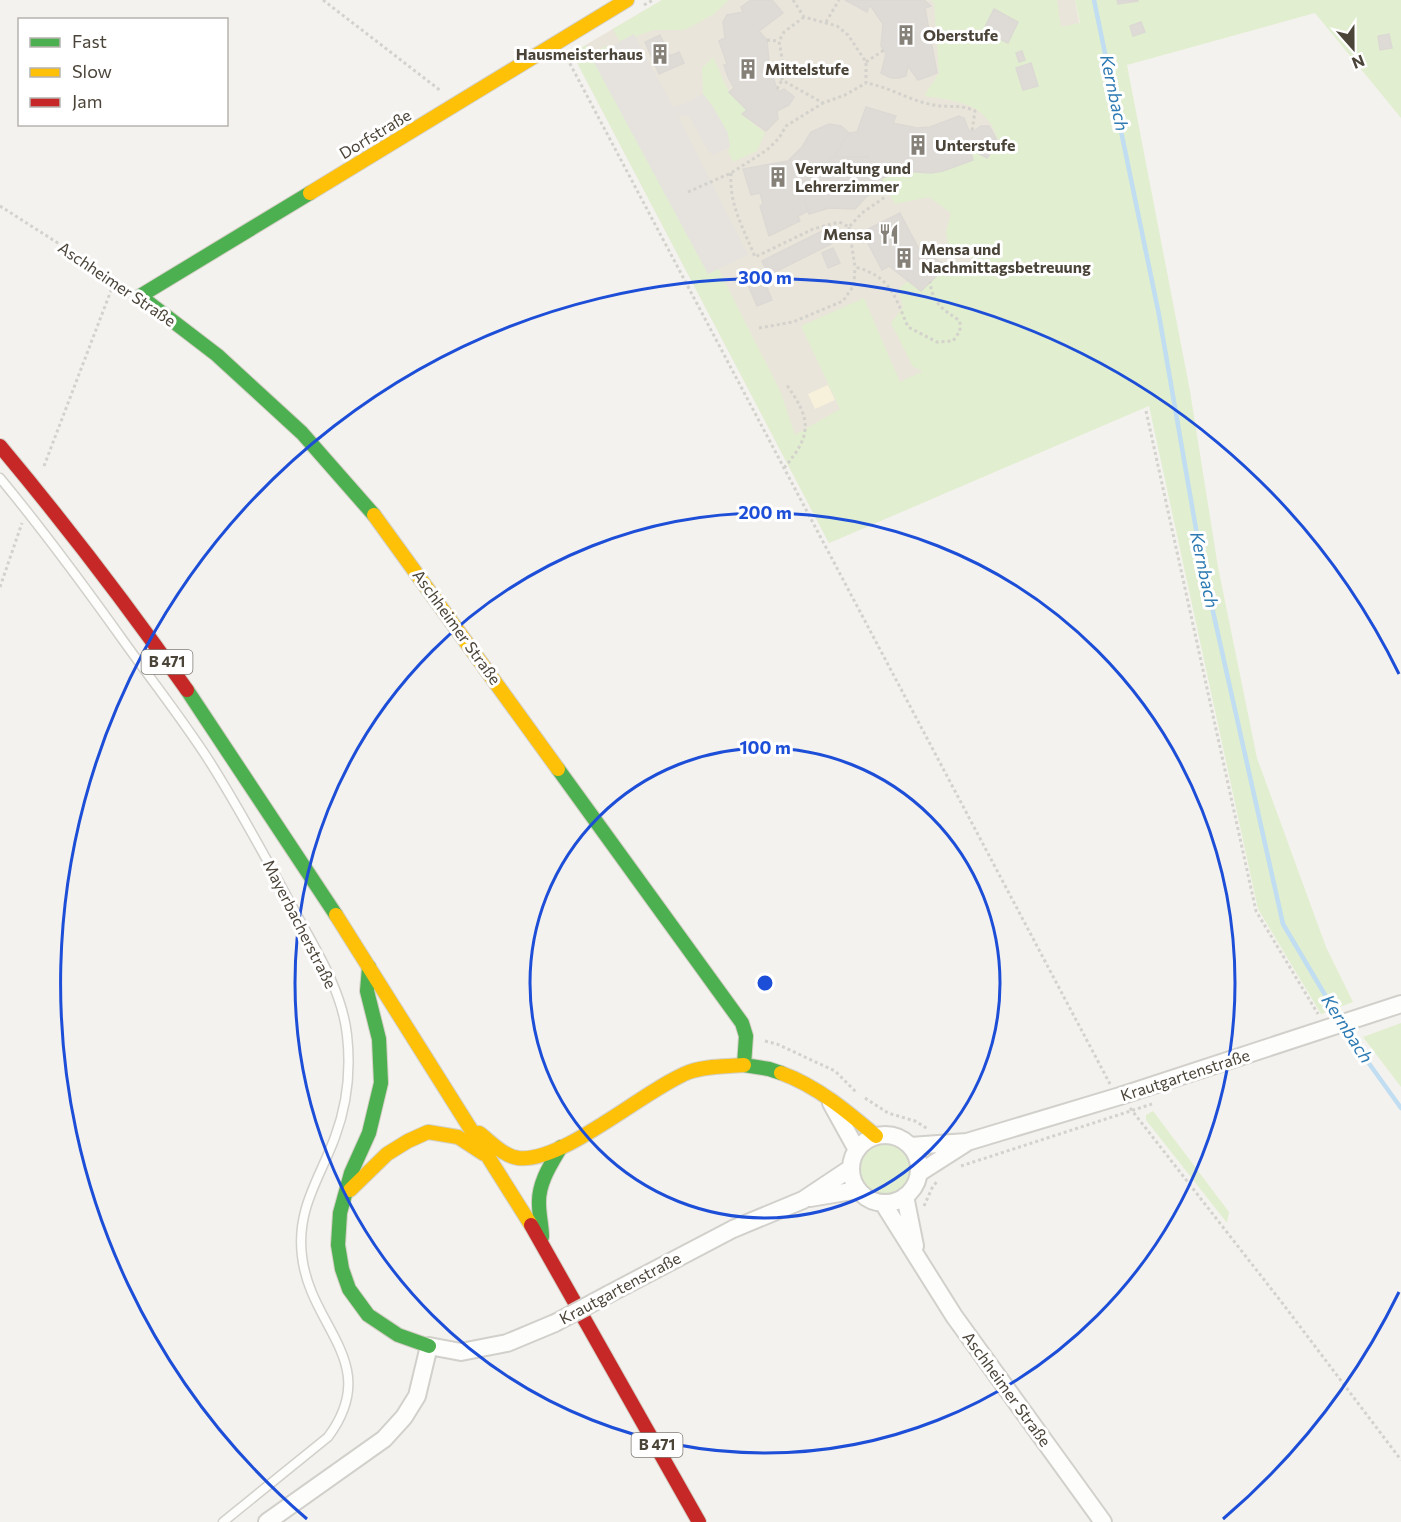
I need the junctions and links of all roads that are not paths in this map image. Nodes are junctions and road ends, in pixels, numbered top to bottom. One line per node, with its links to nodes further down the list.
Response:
1 (627, 0): 2 (main road, Dorfstraße)
2 (140, 296): 7 (main road, Aschheimer Straße)
3 (0, 446): 5 (main road, B 471)
4 (0, 478): 26 (lane, Mayerbacherstraße)
5 (369, 965): 9 (main road, B 471); 19 (main road)
6 (1401, 1004): 11 (street, Krautgartenstraße)
7 (744, 1065): 8 (main road); 13 (main road)
8 (831, 1103): 10 (main road); 14 (street)
9 (470, 1127): 13 (main road, B 471); 15 (main road, B 471)
10 (876, 1136): 12 (street); 14 (street)
11 (967, 1142): 12 (street, Krautgartenstraße); 17 (street, Krautgartenstraße)
12 (910, 1146): 17 (street)
13 (561, 1147): 23 (main road, B 471)
14 (857, 1150): 16 (street)
15 (490, 1158): 19 (main road, B 471); 23 (main road, B 471)
16 (851, 1168): 18 (street); 21 (street, Krautgartenstraße)
17 (919, 1173): 20 (street)
18 (858, 1190): 21 (street, Krautgartenstraße); 22 (street, Aschheimer Straße)
19 (345, 1195): 25 (main road)
20 (905, 1196): 22 (street); 24 (street, Aschheimer Straße)
21 (803, 1200): 25 (street, Krautgartenstraße, bridge)
22 (883, 1203): 24 (street, Aschheimer Straße)
23 (541, 1241): 28 (main road, B 471)
24 (916, 1253): 29 (street, Aschheimer Straße)
25 (429, 1346): 27 (street)
26 (223, 1522)
27 (267, 1522)
28 (699, 1522)
29 (1102, 1522)

